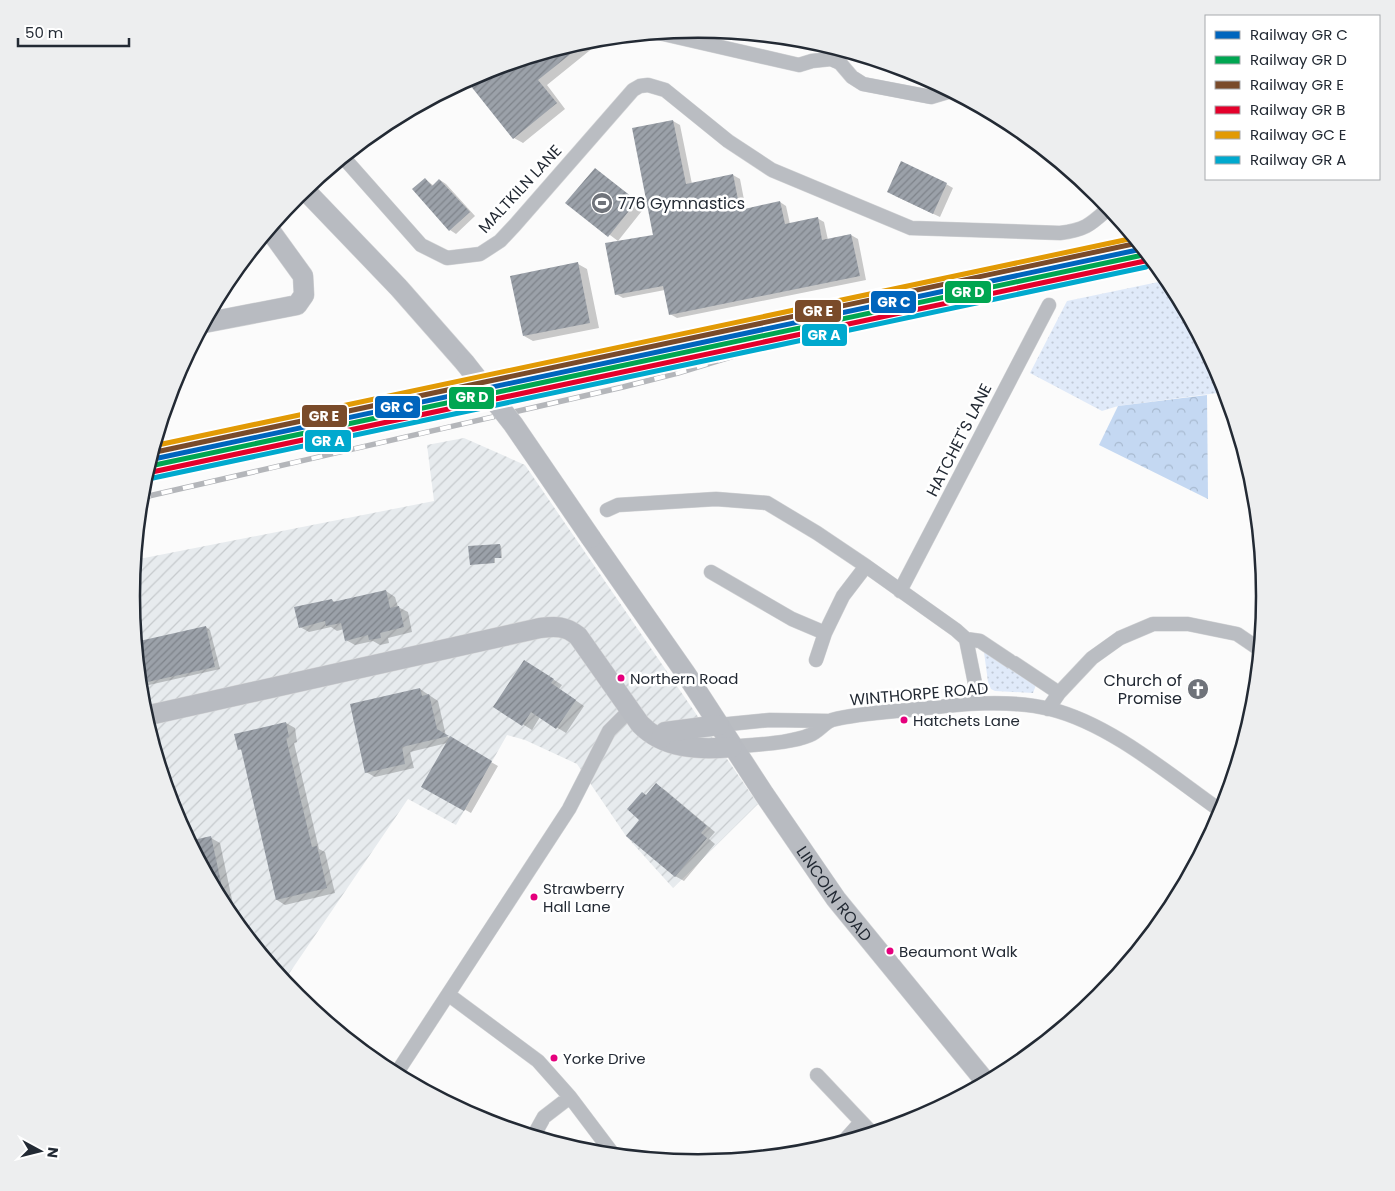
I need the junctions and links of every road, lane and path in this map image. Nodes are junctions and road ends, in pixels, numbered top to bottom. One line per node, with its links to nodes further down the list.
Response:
1 (682, 38): 2 (street)
2 (830, 54)
3 (834, 55): 4 (street)
4 (942, 94)
5 (347, 162): 7 (street, MALTKILN LANE)
6 (310, 194): 25 (main road, LINCOLN ROAD, bridge)
7 (1103, 213)
8 (273, 234): 10 (main road)
9 (1049, 305): 14 (street, HATCHET'S LANE)
10 (211, 322)
11 (607, 510): 12 (street)
12 (866, 566): 14 (street); 15 (street)
13 (711, 572): 15 (street)
14 (900, 591): 16 (street)
15 (825, 633): 18 (street)
16 (966, 639): 19 (street); 20 (street)
17 (1253, 645): 19 (street)
18 (816, 660)
19 (1059, 693): 21 (street)
20 (979, 703): 21 (street, WINTHORPE ROAD); 24 (street, WINTHORPE ROAD)
21 (1048, 709): 28 (street, WINTHORPE ROAD)
22 (630, 710): 23 (main road); 26 (main road); 29 (street)
23 (153, 714)
24 (830, 721): 25 (street, WINTHORPE ROAD); 27 (street, WINTHORPE ROAD)
25 (719, 725): 26 (main road); 27 (main road, LINCOLN ROAD)
26 (661, 738): 27 (main road)
27 (732, 746): 32 (main road, LINCOLN ROAD)
28 (1214, 806)
29 (449, 995): 30 (street); 33 (street)
30 (400, 1068)
31 (817, 1075): 34 (street)
32 (981, 1076)
33 (570, 1097): 36 (street); 38 (street)
34 (861, 1122): 35 (street); 37 (street)
35 (866, 1127)
36 (537, 1129)
37 (852, 1131)
38 (607, 1146)

